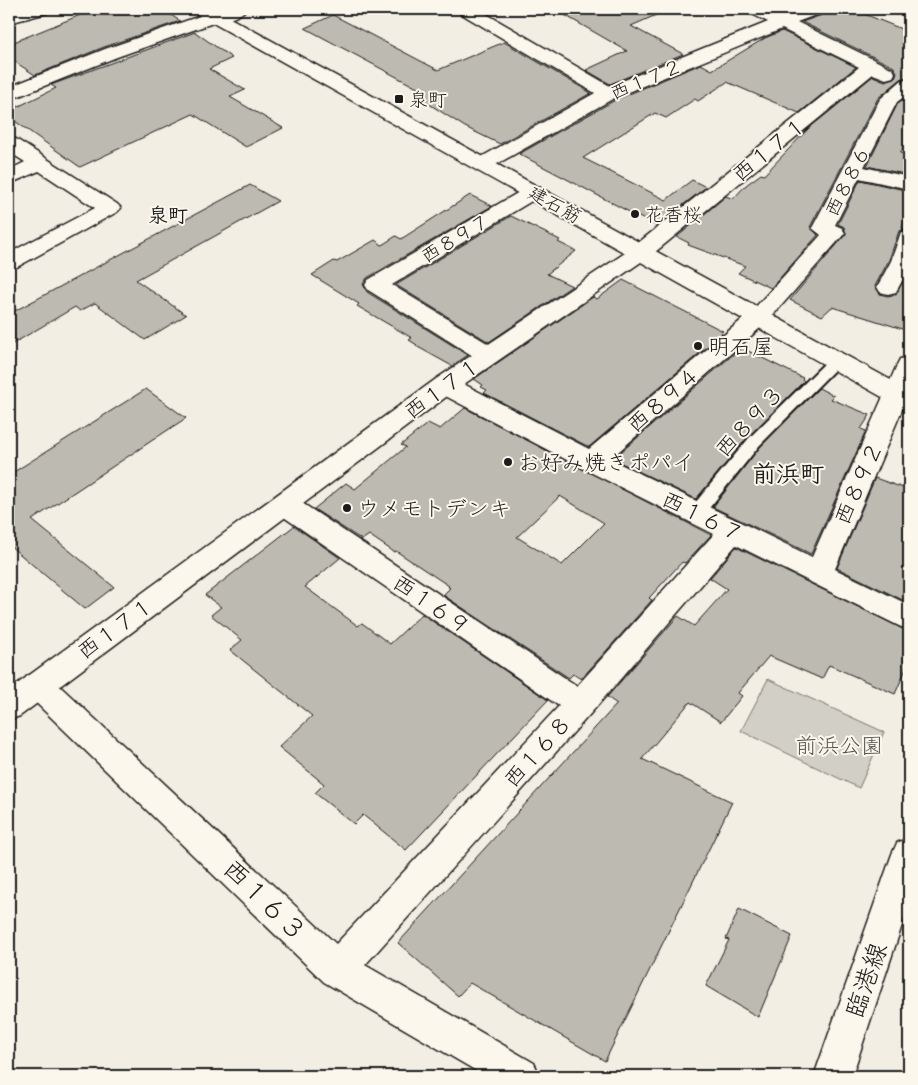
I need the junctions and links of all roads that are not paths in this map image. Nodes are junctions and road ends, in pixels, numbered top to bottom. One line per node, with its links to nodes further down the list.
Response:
1 (41, 9): 7 (street)
2 (237, 9): 6 (street)
3 (466, 9): 11 (street)
4 (756, 9): 8 (street)
5 (816, 9): 8 (street, 西１７２)
6 (207, 13): 12 (street); 15 (street, 建石筋)
7 (9, 18)
8 (784, 22): 9 (street); 11 (street, 西１７２)
9 (872, 66): 10 (street); 21 (street, 西１７１)
10 (909, 84): 16 (street, 西８８６)
11 (609, 93): 15 (street, 西１７２)
12 (9, 94)
13 (9, 143): 14 (street)
14 (40, 163): 17 (street); 22 (street)
15 (483, 164): 19 (street, 建石筋)
16 (852, 171): 18 (street); 24 (street, 西８８６)
17 (9, 178)
18 (909, 183)
19 (533, 192): 21 (street, 建石筋); 25 (street, 西８９７)
20 (909, 237): 23 (street)
21 (641, 252): 24 (street, 建石筋); 25 (street, 西１７１)
22 (9, 262)
23 (888, 288)
24 (759, 317): 26 (street, 建石筋); 30 (street, 西８９４)
25 (489, 355): 28 (street, 西１７１)
26 (836, 360): 29 (street, 建石筋); 32 (lane, 西８９３)
27 (909, 365): 29 (street, 西８９２)
28 (444, 385): 30 (street, 西１６７); 31 (street, 西１７１)
29 (903, 397): 34 (street, 西８９２)
30 (591, 461): 32 (street, 西１６７)
31 (284, 504): 36 (street, 西１７１); 37 (street, 西１６９)
32 (696, 513): 33 (street, 西１６７)
33 (733, 530): 34 (street, 西１６７); 37 (street, 西１６８)
34 (818, 573): 35 (street, 西１６７)
35 (909, 618)
36 (38, 685): 38 (street, 西１７１); 40 (street, 西１６３)
37 (580, 704): 40 (street, 西１６８)
38 (9, 707)
39 (909, 854): 42 (street, 臨港線)
40 (338, 970): 41 (street, 西１６３)
41 (521, 1076)
42 (833, 1076)

